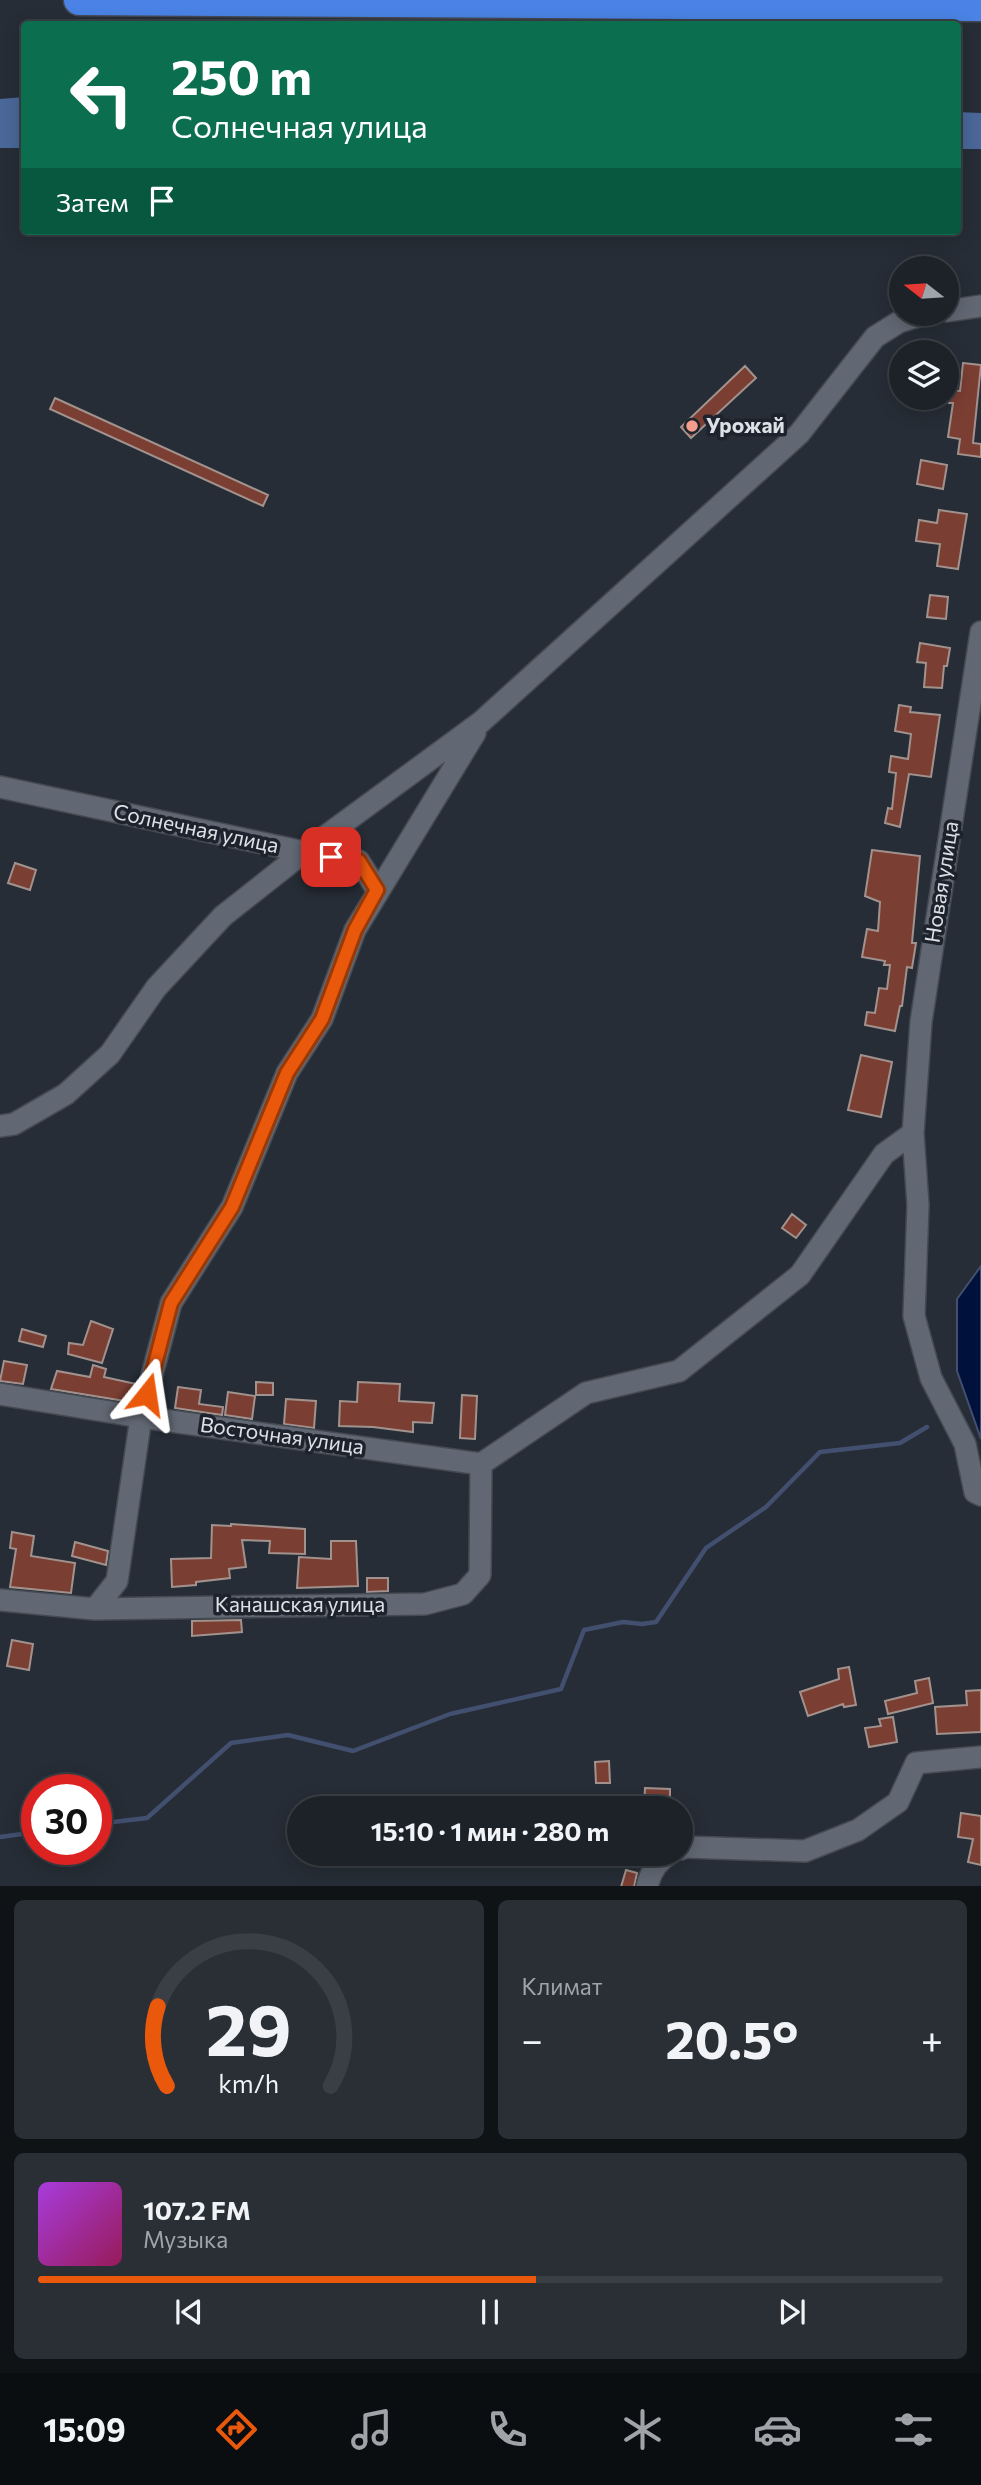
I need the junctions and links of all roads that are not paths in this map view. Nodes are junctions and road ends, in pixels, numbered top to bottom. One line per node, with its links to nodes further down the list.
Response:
1 (79, 0): 2 (highway)
2 (981, 6)
3 (981, 306): 4 (street)
4 (959, 309)
5 (893, 326): 7 (street)
6 (981, 632): 12 (street, Новая улица)
7 (481, 722): 9 (street); 10 (street)
8 (0, 787): 9 (street, Солнечная улица)
9 (304, 852): 10 (street, Солнечная улица); 11 (street)
10 (377, 890): 14 (street)
11 (0, 1126)
12 (913, 1133): 15 (street); 16 (street, Новая улица)
13 (0, 1394): 14 (street, Восточная улица)
14 (141, 1417): 15 (street, Восточная улица); 18 (street)
15 (481, 1464): 18 (street, Канашская улица)
16 (981, 1495)
17 (0, 1600): 18 (street, Канашская улица)
18 (94, 1609)
19 (981, 1757): 20 (street)
20 (693, 1847)
21 (657, 1866): 22 (street)
22 (647, 1886)

